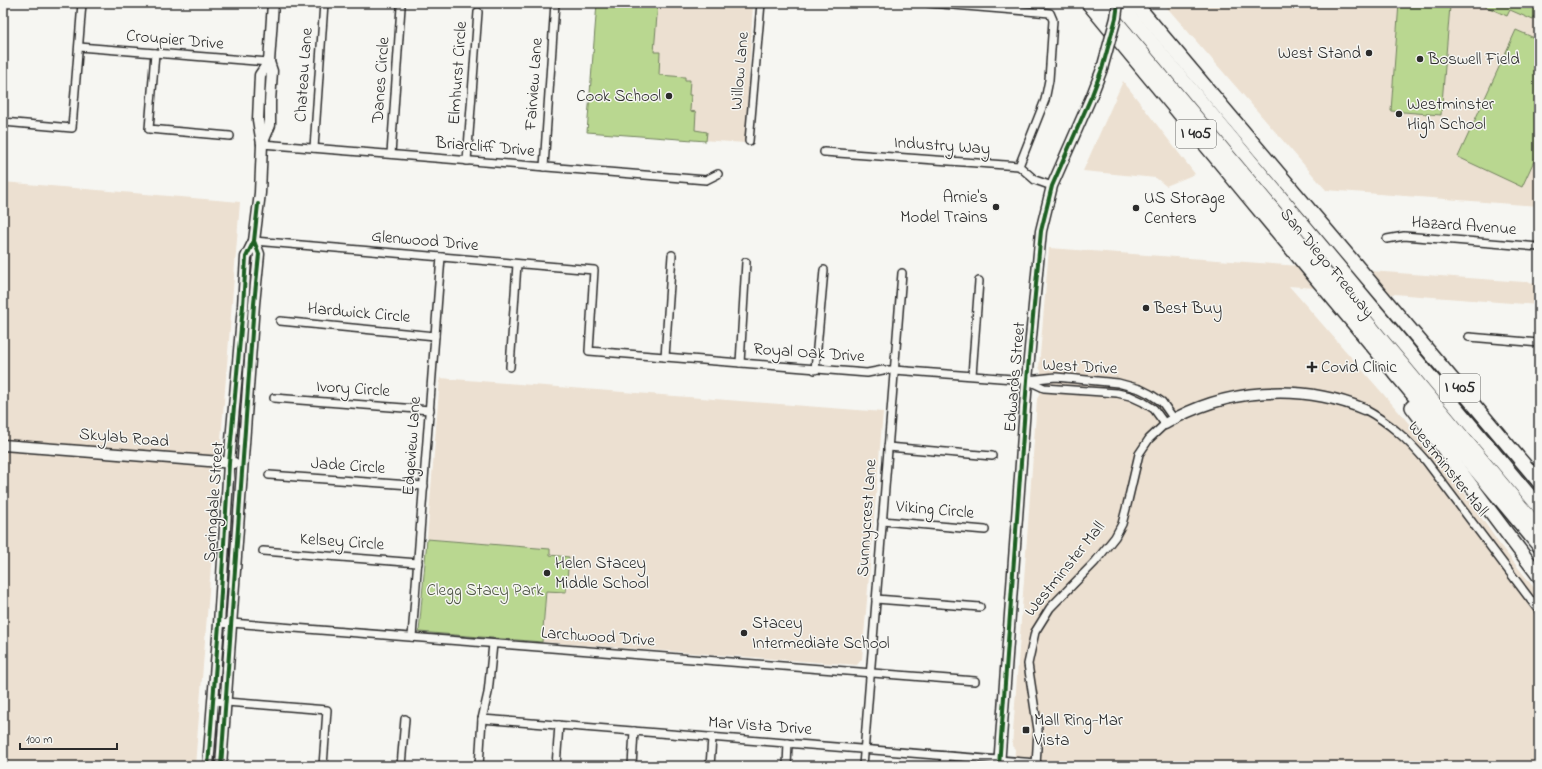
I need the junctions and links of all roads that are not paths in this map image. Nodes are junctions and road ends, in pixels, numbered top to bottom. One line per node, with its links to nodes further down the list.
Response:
1 (82, 3): 13 (street)
2 (273, 3): 15 (main road, Springdale Street)
3 (324, 3): 20 (street, Chateau Lane)
4 (555, 3): 25 (street, Fairview Lane)
5 (761, 3): 18 (street, Willow Lane)
6 (929, 3): 24 (street)
7 (1088, 3): 33 (highway, San Diego Freeway / I 405)
8 (1101, 3): 33 (highway)
9 (1119, 3): 27 (main road, Edwards Street, bridge); 69 (highway)
10 (1135, 3): 67 (highway, San Diego Freeway / I 405)
11 (401, 7): 22 (street, Danes Circle)
12 (478, 12): 23 (street, Elmhurst Circle)
13 (79, 47): 14 (street, Croupier Drive); 16 (street)
14 (155, 53): 15 (street, Croupier Drive); 17 (street)
15 (269, 62): 19 (main road, Springdale Street)
16 (3, 122)
17 (230, 136)
18 (749, 141)
19 (262, 144): 20 (street, Briarcliff Drive); 29 (main road, Springdale Street)
20 (314, 148): 22 (street, Briarcliff Drive)
21 (824, 152): 24 (street, Industry Way)
22 (391, 154): 23 (street, Briarcliff Drive)
23 (467, 160): 25 (street, Briarcliff Drive)
24 (1019, 166): 27 (street)
25 (544, 167): 26 (street, Briarcliff Drive)
26 (718, 174)
27 (1052, 186): 55 (main road, Edwards Street)
28 (1387, 239): 30 (street, Hazard Avenue)
29 (254, 241): 32 (street, Glenwood Drive); 37 (main road, Springdale Street); 39 (main road, Springdale Street)
30 (1539, 247)
31 (672, 256): 48 (street)
32 (441, 257): 35 (street, Glenwood Drive); 43 (street, Edgeview Lane)
33 (1309, 261): 41 (highway, San Diego Freeway / I 405)
34 (746, 262): 50 (street)
35 (517, 264): 47 (street, Glenwood Drive); 51 (street)
36 (824, 270): 52 (street)
37 (245, 272): 39 (main road); 64 (main road, Springdale Street)
38 (902, 272): 53 (street, Sunnycrest Lane)
39 (256, 281): 65 (main road, Springdale Street)
40 (979, 281): 54 (street)
41 (1342, 301): 46 (highway, San Diego Freeway / I 405); 49 (highway)
42 (280, 321): 43 (street, Hardwick Circle)
43 (435, 336): 58 (street, Edgeview Lane)
44 (1469, 337): 45 (street)
45 (1539, 343)
46 (1370, 344): 62 (highway, San Diego Freeway / I 405); 76 (highway)
47 (589, 351): 48 (street, Royal Oak Drive)
48 (665, 357): 50 (street, Royal Oak Drive)
49 (1396, 357): 62 (highway); 71 (highway)
50 (740, 363): 52 (street, Royal Oak Drive)
51 (510, 367)
52 (815, 370): 53 (street, Royal Oak Drive)
53 (894, 370): 54 (street, Royal Oak Drive); 61 (street, Sunnycrest Lane)
54 (972, 375): 55 (street, Royal Oak Drive)
55 (1027, 380): 59 (street, West Drive); 59 (street, West Drive); 96 (main road, Edwards Street)
56 (274, 398): 58 (street, Ivory Circle)
57 (1364, 409): 59 (main road, Westminster Mall); 79 (street, Westminster Mall)
58 (430, 410): 68 (street, Edgeview Lane)
59 (1169, 422): 97 (street, Westminster Mall)
60 (3, 444): 64 (main road, Skylab Road)
61 (888, 448): 63 (street); 70 (street, Sunnycrest Lane)
62 (1460, 451): 73 (highway, San Diego Freeway / I 405)
63 (992, 456)
64 (228, 463): 65 (main road, Skylab Road); 80 (main road, Springdale Street)
65 (243, 464): 81 (main road, Springdale Street)
66 (269, 475): 68 (street, Jade Circle)
67 (1539, 482)
68 (424, 486): 75 (street, Edgeview Lane)
69 (1539, 507)
70 (882, 521): 72 (street, Viking Circle); 77 (street, Sunnycrest Lane)
71 (1539, 528)
72 (985, 530)
73 (1539, 546)
74 (263, 551): 75 (street, Kelsey Circle)
75 (418, 564): 82 (street, Edgeview Lane)
76 (1539, 576)
77 (876, 599): 78 (street); 84 (street, Sunnycrest Lane)
78 (980, 607)
79 (1539, 612)
80 (219, 624): 81 (street, Larchwood Drive); 86 (main road, Springdale Street)
81 (231, 624): 82 (street, Larchwood Drive); 87 (main road, Springdale Street)
82 (412, 638): 83 (street, Larchwood Drive)
83 (493, 644): 84 (street, Larchwood Drive); 89 (street)
84 (870, 673): 85 (street, Larchwood Drive); 94 (street, Sunnycrest Lane)
85 (975, 681)
86 (213, 701): 87 (street); 98 (main road, Springdale Street)
87 (225, 702): 99 (main road, Springdale Street); 100 (street)
88 (405, 718): 101 (street)
89 (482, 720): 90 (street, Mar Vista Drive); 102 (street)
90 (559, 725): 91 (street, Mar Vista Drive); 103 (street)
91 (634, 731): 92 (street, Mar Vista Drive); 104 (street)
92 (712, 738): 93 (street, Mar Vista Drive); 105 (street)
93 (788, 744): 94 (street, Mar Vista Drive); 106 (street)
94 (864, 750): 95 (street, Mar Vista Drive); 107 (street, Sunnycrest Lane)
95 (945, 756): 96 (street, Mar Vista Drive); 108 (street)
96 (999, 763): 97 (street, Mar Vista Drive)
97 (1036, 765)
98 (208, 766)
99 (221, 766)
100 (323, 766)
101 (401, 766)
102 (479, 766)
103 (556, 766)
104 (632, 766)
105 (710, 766)
106 (787, 766)
107 (863, 766)
108 (944, 766)

